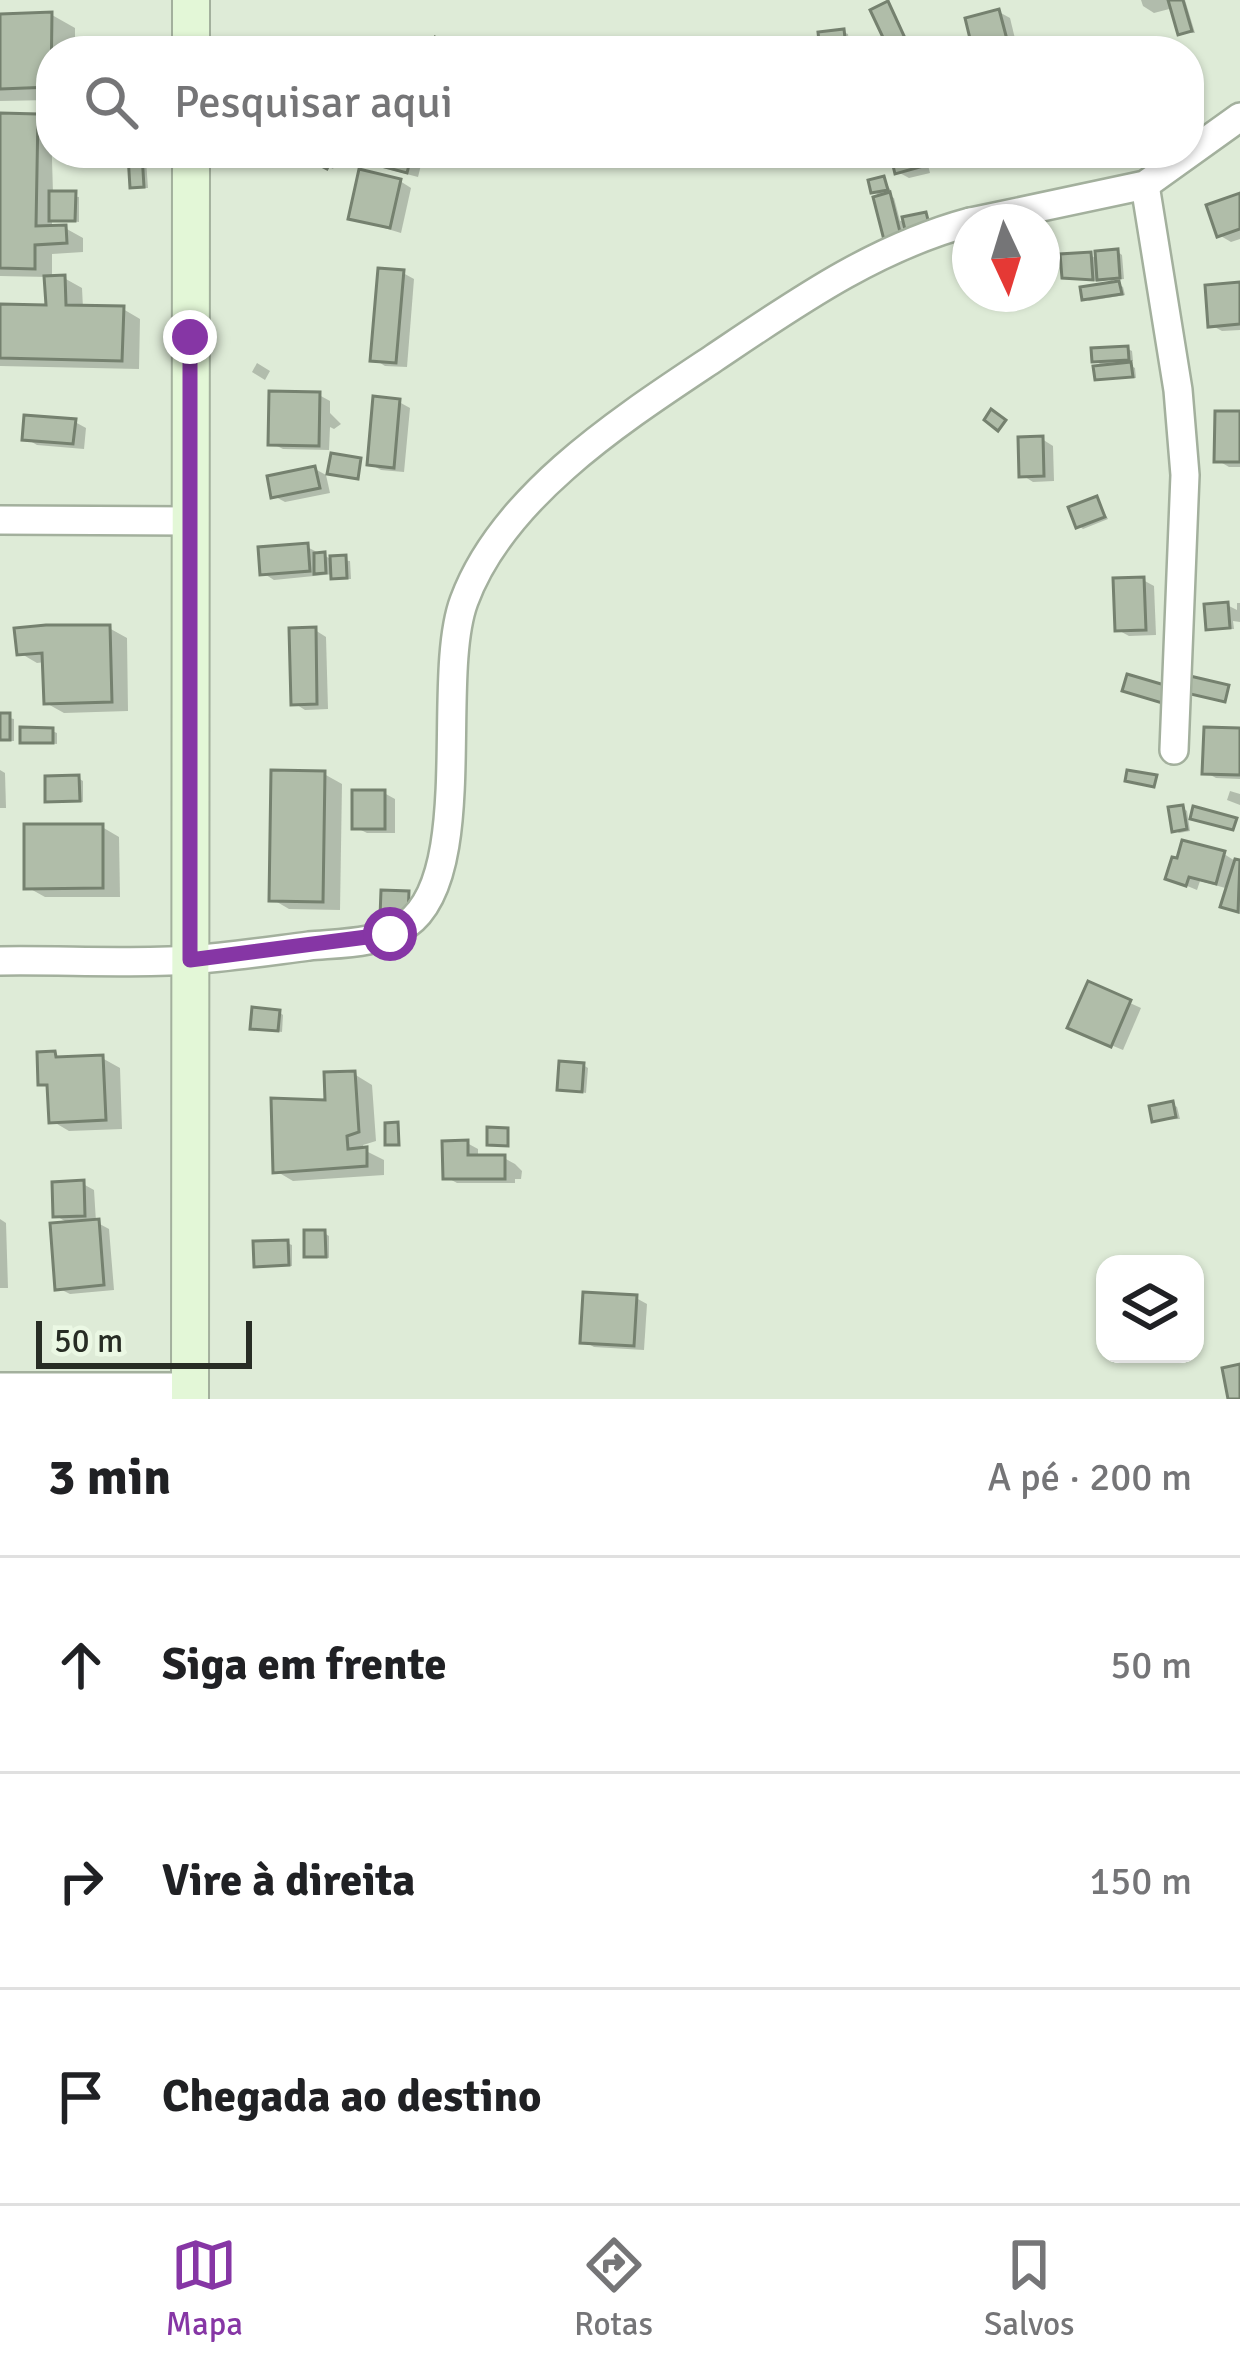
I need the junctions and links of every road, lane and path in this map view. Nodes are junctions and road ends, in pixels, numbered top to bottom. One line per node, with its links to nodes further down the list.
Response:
1 (190, 0): 2 (street)
2 (190, 36)
3 (1240, 117): 4 (street)
4 (1204, 143)
5 (190, 168): 11 (street)
6 (1169, 168): 7 (street)
7 (1145, 185): 8 (street); 12 (street)
8 (1056, 204)
9 (952, 228): 13 (street)
10 (0, 520): 11 (street)
11 (190, 521): 13 (street)
12 (1174, 750)
13 (190, 960): 14 (street); 16 (street)
14 (0, 961)
15 (0, 1387): 16 (street)
16 (190, 1393)

